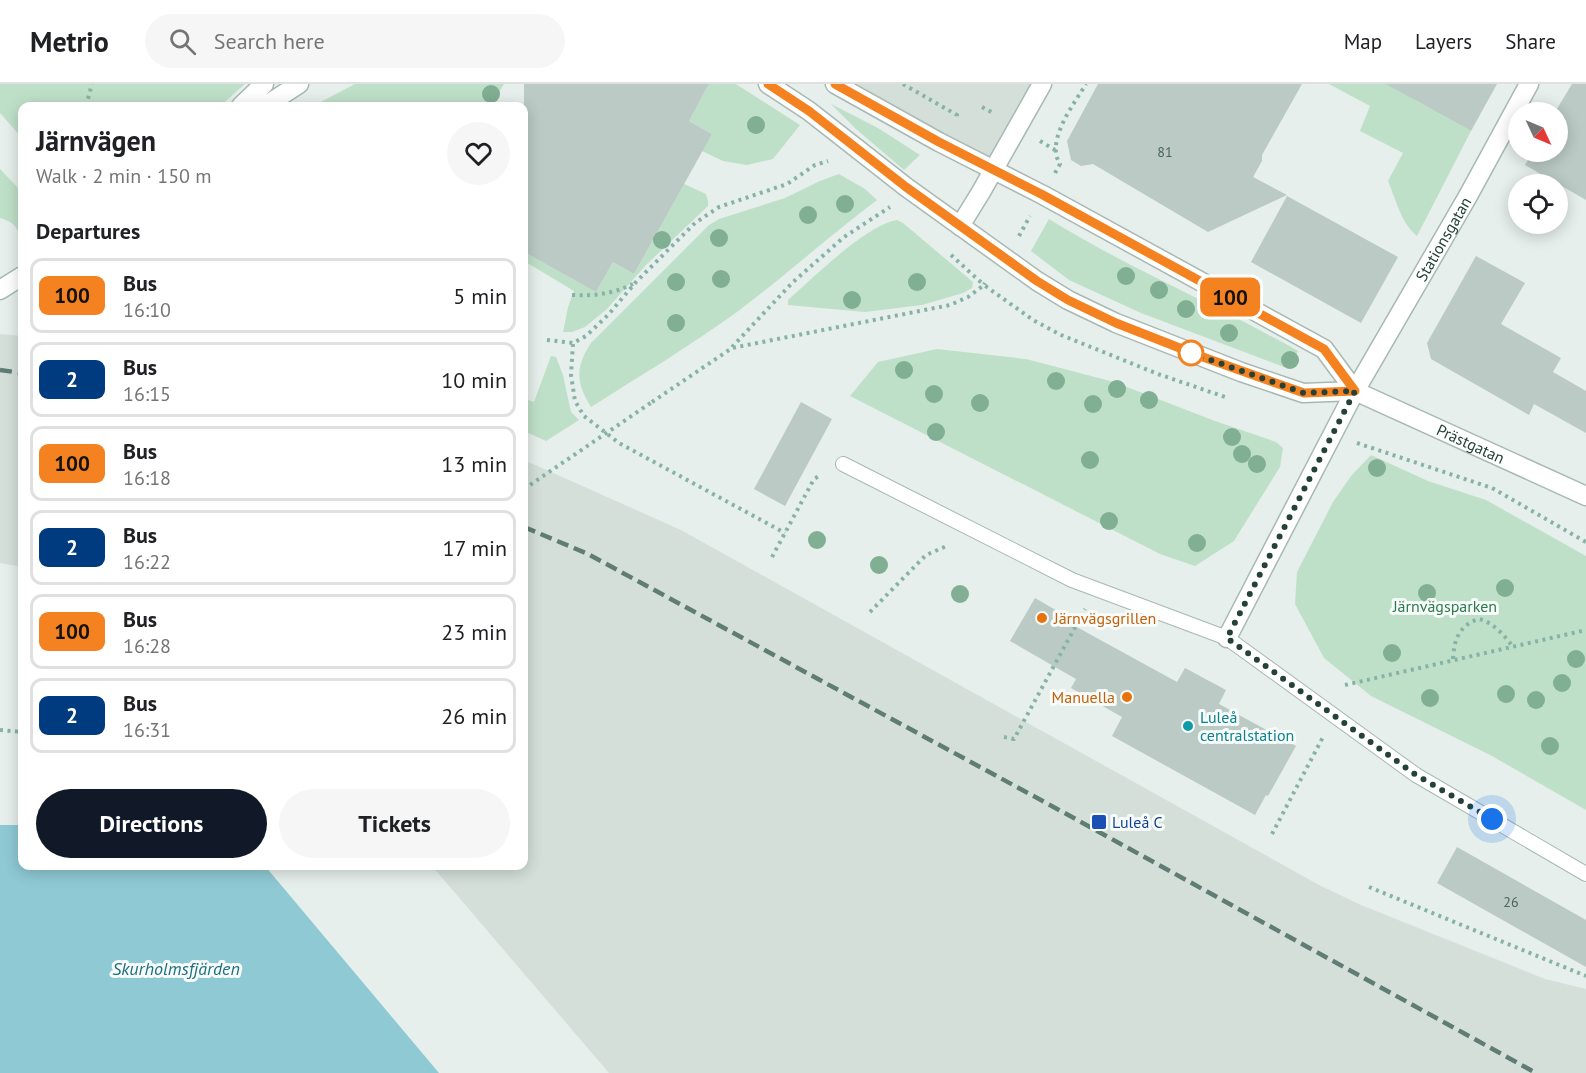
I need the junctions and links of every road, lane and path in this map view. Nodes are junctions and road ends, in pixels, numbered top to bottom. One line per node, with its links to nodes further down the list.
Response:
1 (92, 84): 10 (path)
2 (264, 84): 11 (street)
3 (299, 84): 12 (street)
4 (768, 84): 16 (street, Prästgatan)
5 (835, 84): 13 (street, Prästgatan)
6 (903, 84): 13 (path)
7 (1042, 84): 15 (street)
8 (1086, 84): 17 (path)
9 (1529, 84): 28 (street, Stationsgatan)
10 (87, 102)
11 (245, 102)
12 (271, 102)
13 (939, 142): 15 (street, Prästgatan)
14 (832, 160): 21 (path)
15 (994, 170): 17 (street, Prästgatan); 18 (street)
16 (906, 187): 18 (street, Prästgatan); 27 (path)
17 (1043, 195): 19 (path); 28 (street, Prästgatan)
18 (960, 226): 19 (street, Prästgatan)
19 (1005, 258): 22 (path); 28 (street, Prästgatan)
20 (18, 279): 23 (street)
21 (636, 282): 24 (path); 26 (path)
22 (984, 285): 27 (path); 29 (path)
23 (0, 290)
24 (572, 295)
25 (547, 340): 26 (path)
26 (573, 343): 34 (path)
27 (732, 348): 32 (path, bridge)
28 (1355, 391): 30 (street); 33 (street, Prästgatan)
29 (1231, 399)
30 (1334, 434): 35 (path); 39 (street)
31 (843, 464): 34 (path); 37 (lane)
32 (528, 486)
33 (1586, 496)
34 (785, 533): 36 (path)
35 (1586, 542)
36 (772, 557)
37 (1096, 589): 39 (lane); 46 (path)
38 (1586, 630): 40 (path)
39 (1227, 638): 43 (lane)
40 (1513, 646): 41 (path); 41 (path)
41 (1453, 659): 42 (path)
42 (1345, 685)
43 (1332, 716): 47 (path); 48 (lane)
44 (0, 730): 45 (path)
45 (18, 732)
46 (1004, 736)
47 (1272, 834)
48 (1586, 874)
49 (1369, 887): 50 (path)
50 (1586, 976)

